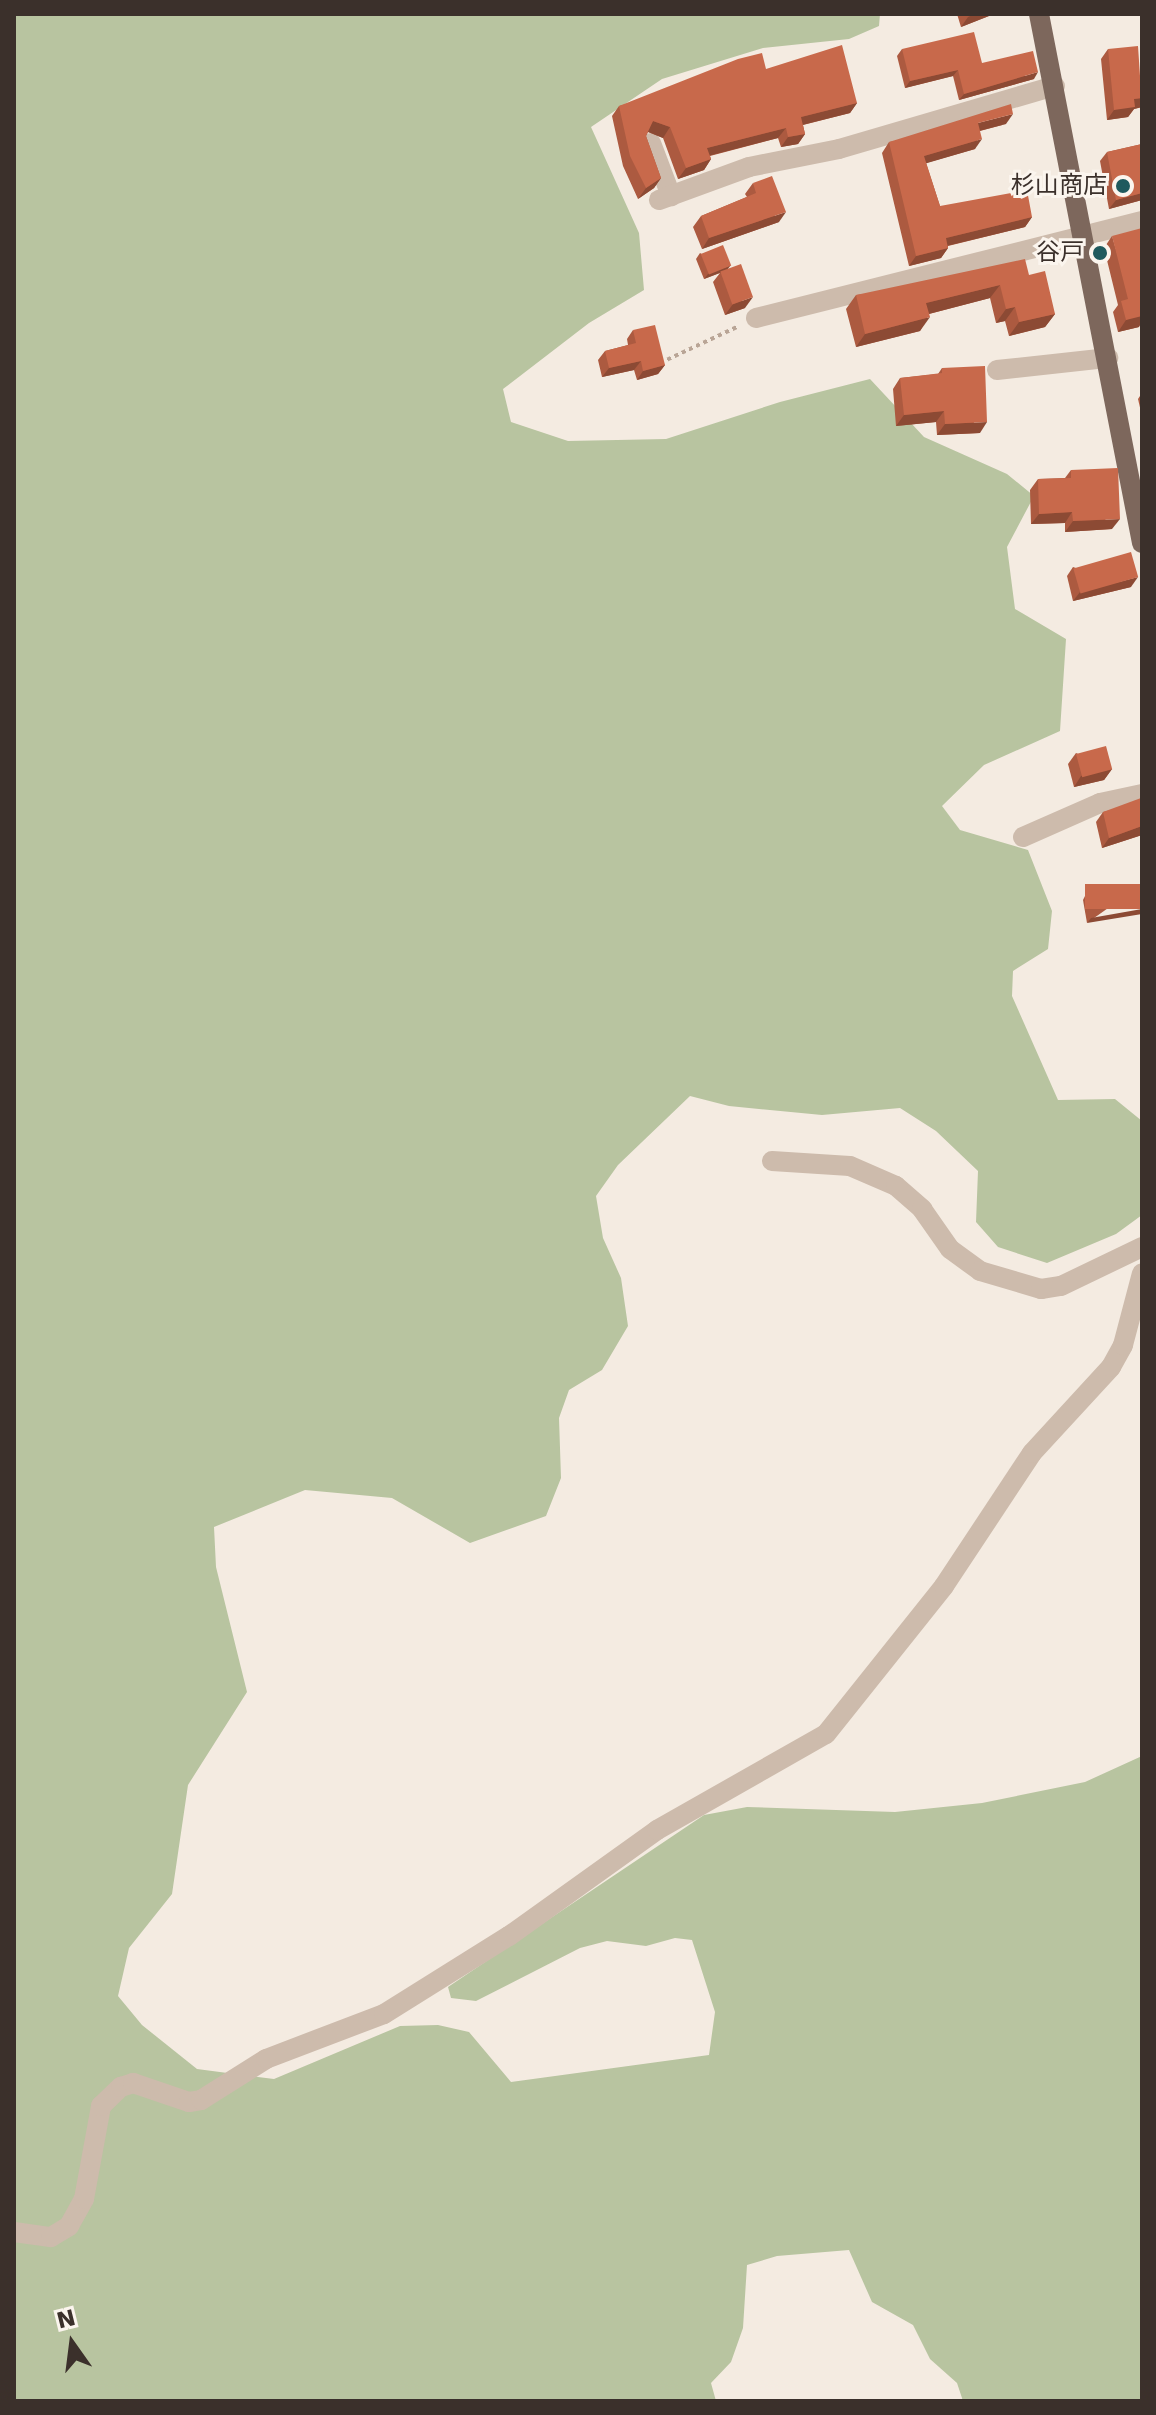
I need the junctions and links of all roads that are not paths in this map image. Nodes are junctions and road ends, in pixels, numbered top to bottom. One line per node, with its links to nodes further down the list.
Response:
1 (1039, 14): 2 (main road)
2 (1055, 86): 3 (street); 5 (main road)
3 (651, 143)
4 (1142, 221): 5 (street)
5 (1086, 238): 6 (street); 7 (main road)
6 (756, 318)
7 (1108, 358): 8 (street); 9 (main road)
8 (997, 370)
9 (1142, 543)
10 (1142, 794): 11 (street)
11 (1023, 837)
12 (772, 1161): 13 (street)
13 (1142, 1247)
14 (1142, 1273): 15 (street)
15 (14, 2232)

